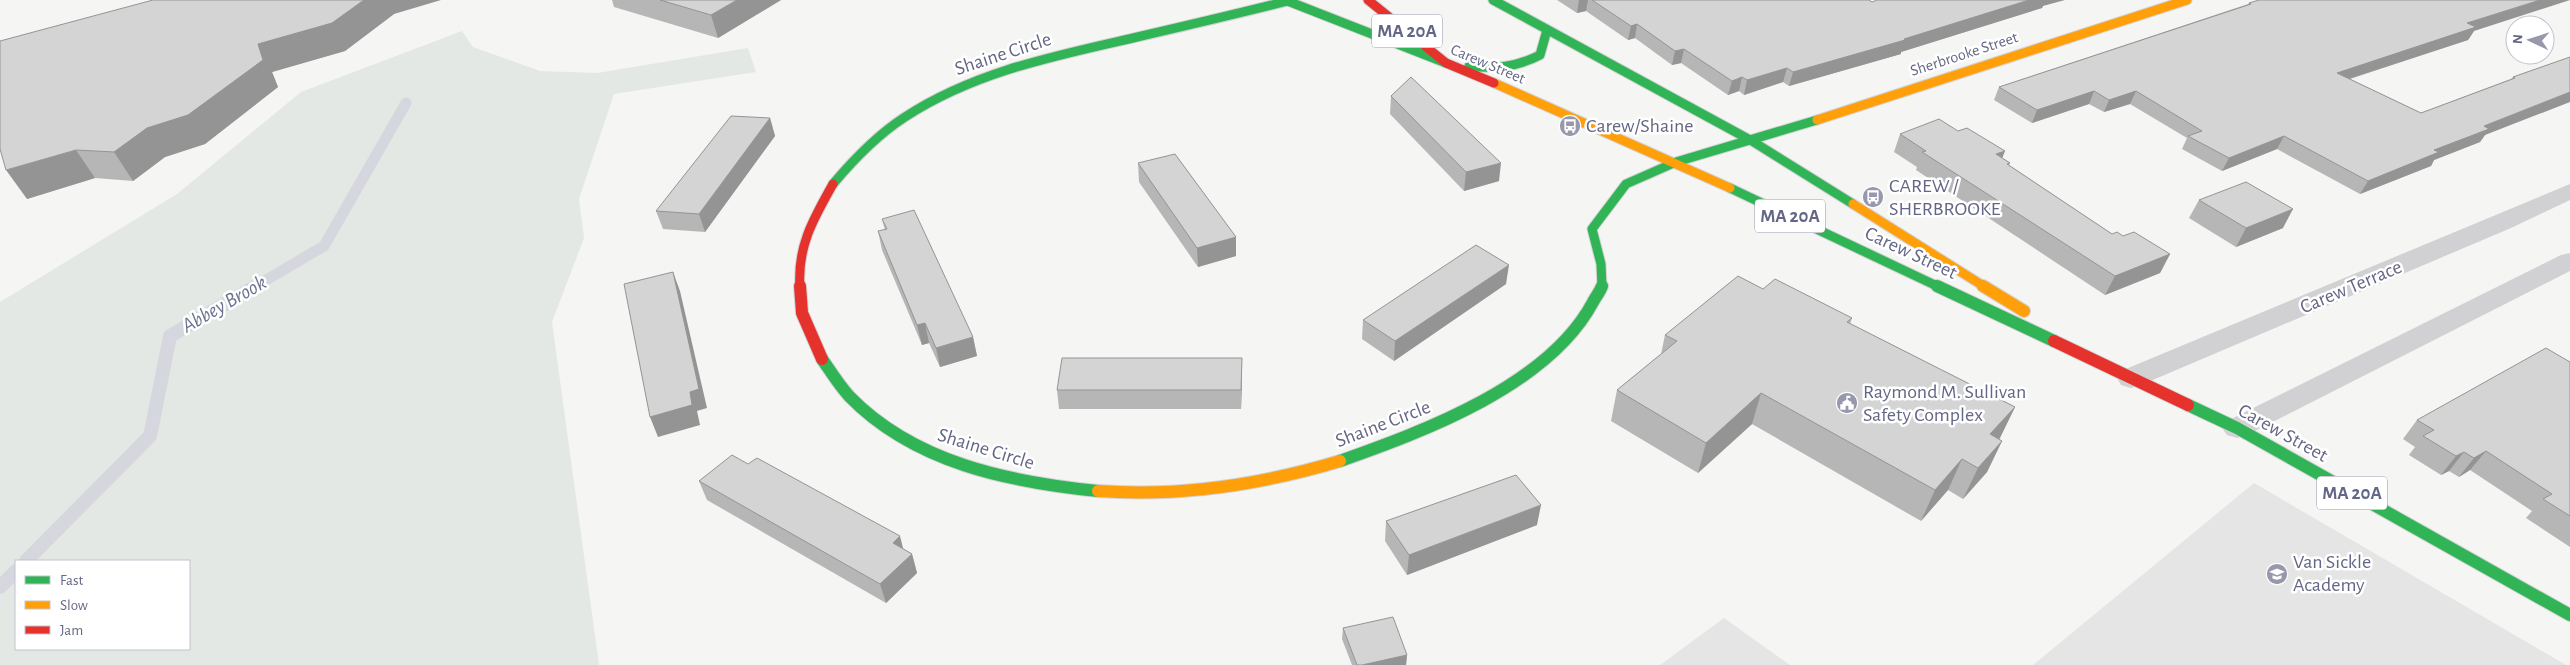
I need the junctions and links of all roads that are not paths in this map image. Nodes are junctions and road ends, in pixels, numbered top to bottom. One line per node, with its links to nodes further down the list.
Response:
1 (1368, 0): 6 (street, MA 20A)
2 (1493, 0): 5 (street, Carew Street / MA 20A)
3 (2187, 0): 7 (street, Sherbrooke Street)
4 (1287, 1): 6 (street, Carew Street); 8 (street, Shaine Circle)
5 (1547, 30): 6 (street); 7 (street, Carew Street / MA 20A)
6 (1446, 63): 8 (street, Carew Street / MA 20A)
7 (1752, 141): 8 (street); 11 (street, Carew Street / MA 20A)
8 (1676, 162): 11 (street, Carew Street / MA 20A)
9 (2570, 191): 11 (street, Carew Terrace)
10 (2570, 262): 12 (street)
11 (2131, 378): 12 (street, Carew Street / MA 20A)
12 (2237, 428): 13 (street, Carew Street / MA 20A)
13 (2570, 615)

